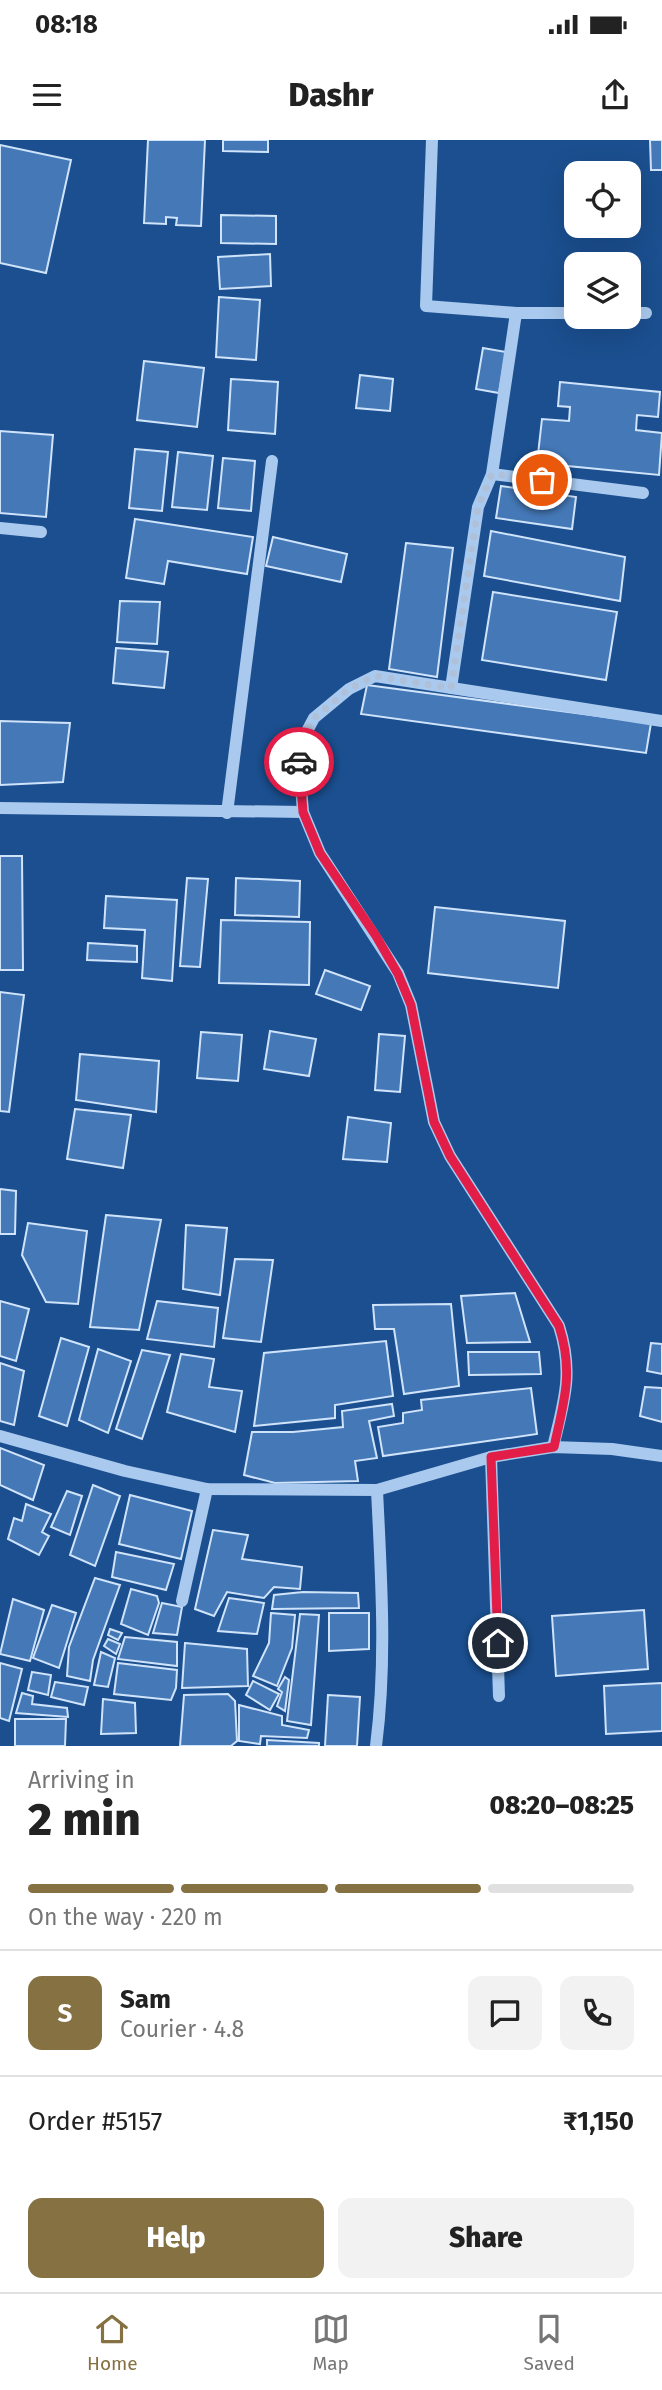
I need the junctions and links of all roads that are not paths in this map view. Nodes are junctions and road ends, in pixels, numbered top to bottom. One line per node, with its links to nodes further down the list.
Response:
1 (432, 140): 2 (street)
2 (516, 313): 3 (street); 7 (street)
3 (564, 313)
4 (641, 313): 5 (street)
5 (646, 313)
6 (272, 461): 15 (street)
7 (492, 474): 8 (street); 11 (street)
8 (643, 493)
9 (0, 528): 10 (street)
10 (41, 533)
11 (451, 688): 12 (street); 14 (street)
12 (662, 721)
13 (0, 808): 15 (street)
14 (303, 812): 15 (street); 17 (street)
15 (227, 813)
16 (0, 1436): 20 (street)
17 (554, 1447): 18 (street); 19 (street)
18 (662, 1456)
19 (491, 1457): 21 (street); 23 (street)
20 (207, 1489): 21 (street); 22 (street)
21 (376, 1490): 24 (street)
22 (182, 1601)
23 (499, 1696)
24 (376, 1746)

